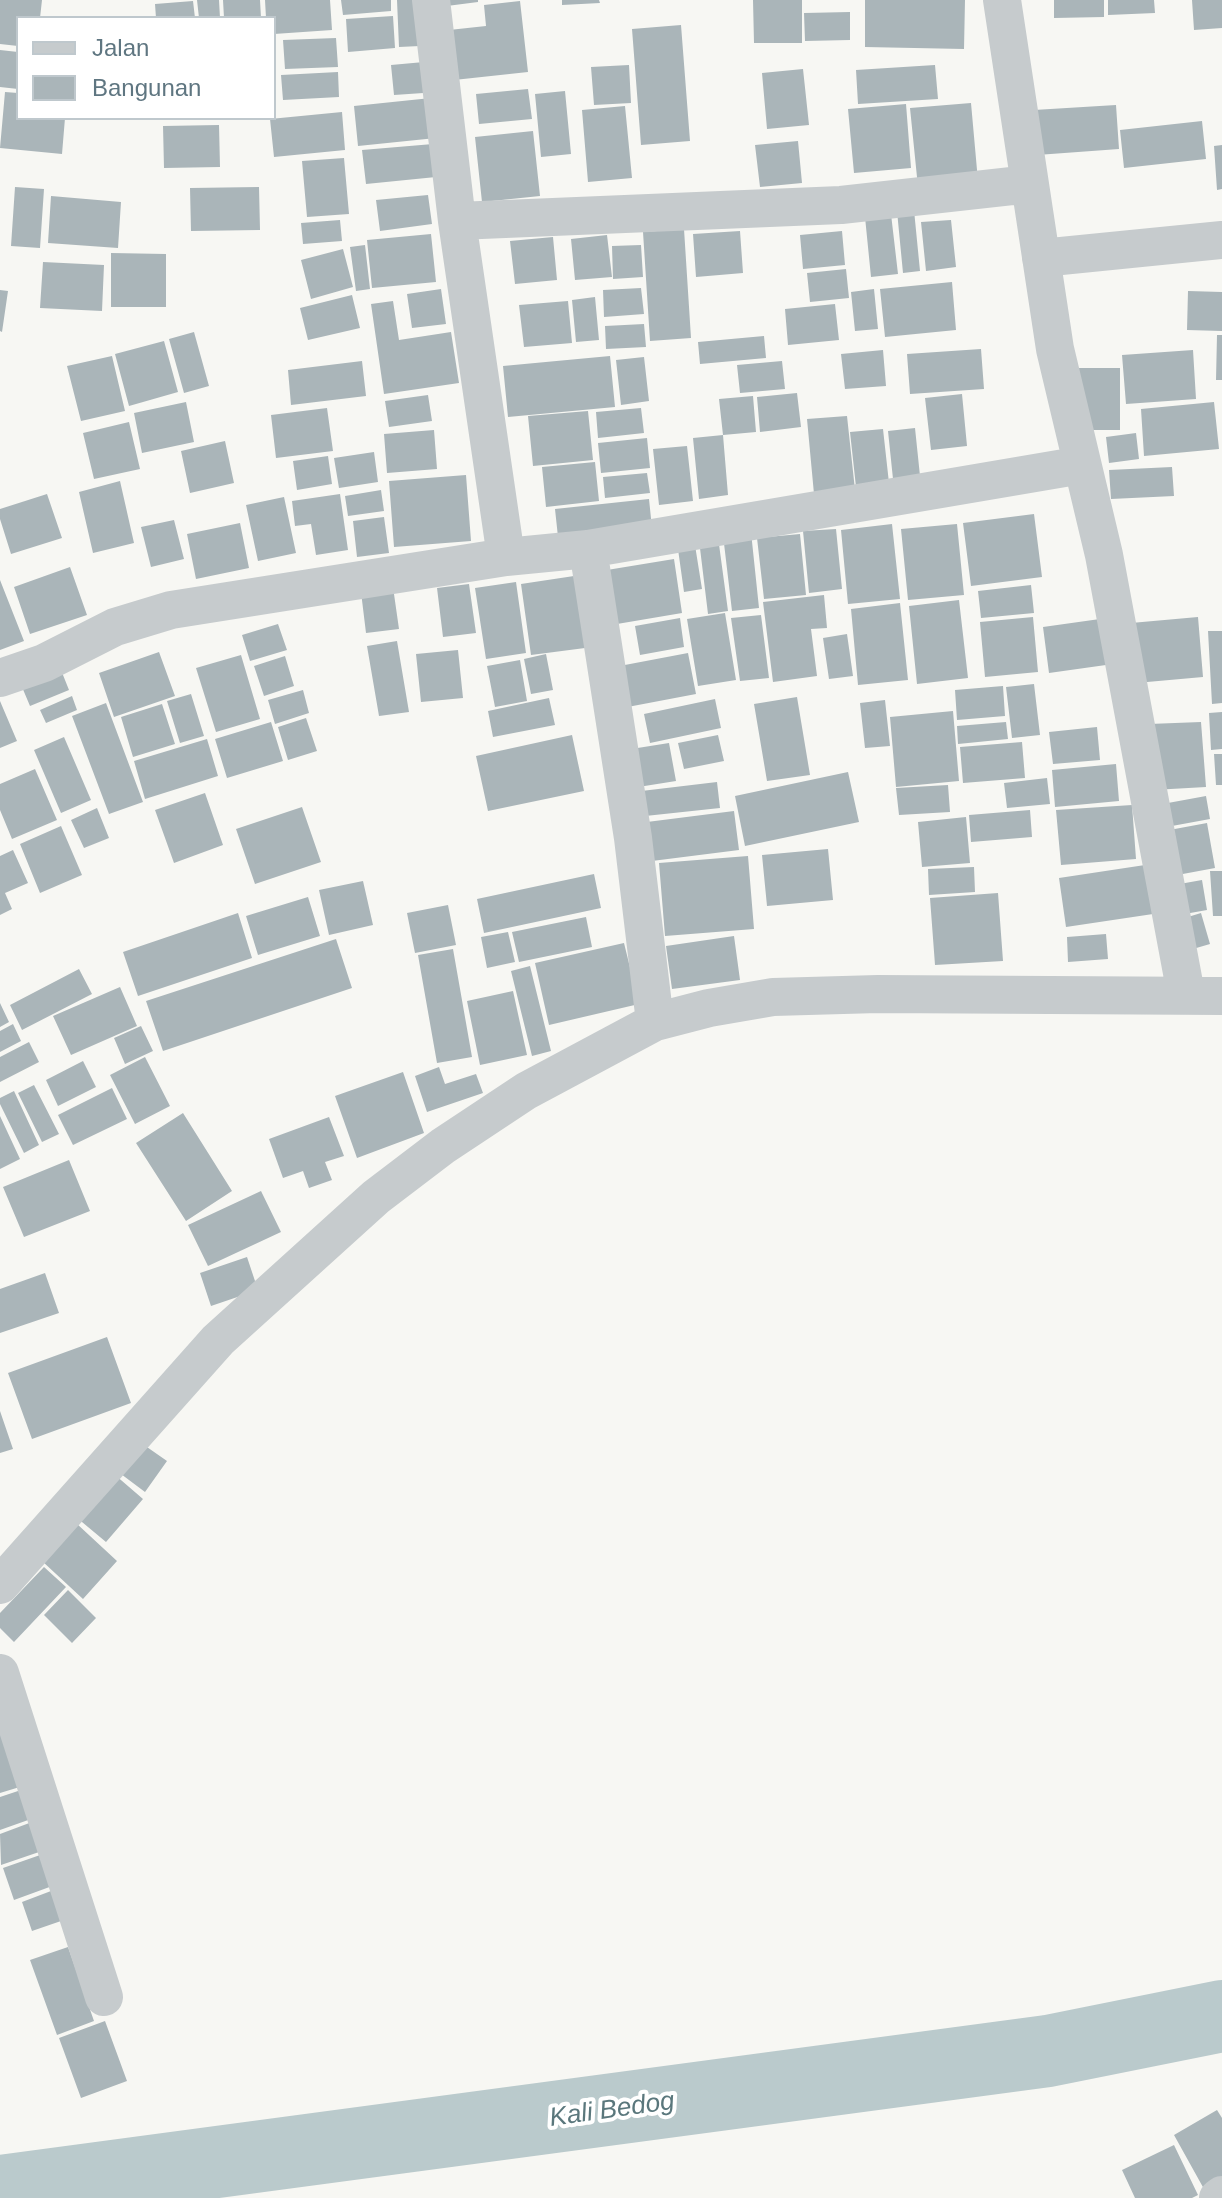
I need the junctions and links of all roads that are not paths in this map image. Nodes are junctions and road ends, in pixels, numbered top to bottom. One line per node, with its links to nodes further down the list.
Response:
1 (431, 0): 4 (street)
2 (1002, 0): 3 (street)
3 (1030, 184): 4 (street); 6 (street)
4 (457, 221): 9 (street)
5 (1222, 240): 6 (street)
6 (1041, 258): 7 (street)
7 (1082, 465): 8 (street); 11 (street)
8 (588, 549): 9 (street); 12 (street)
9 (506, 557): 10 (street)
10 (0, 678)
11 (1204, 995): 12 (street)
12 (655, 1022): 13 (street)
13 (0, 1585)
14 (0, 1673): 15 (street)
15 (104, 1997)

